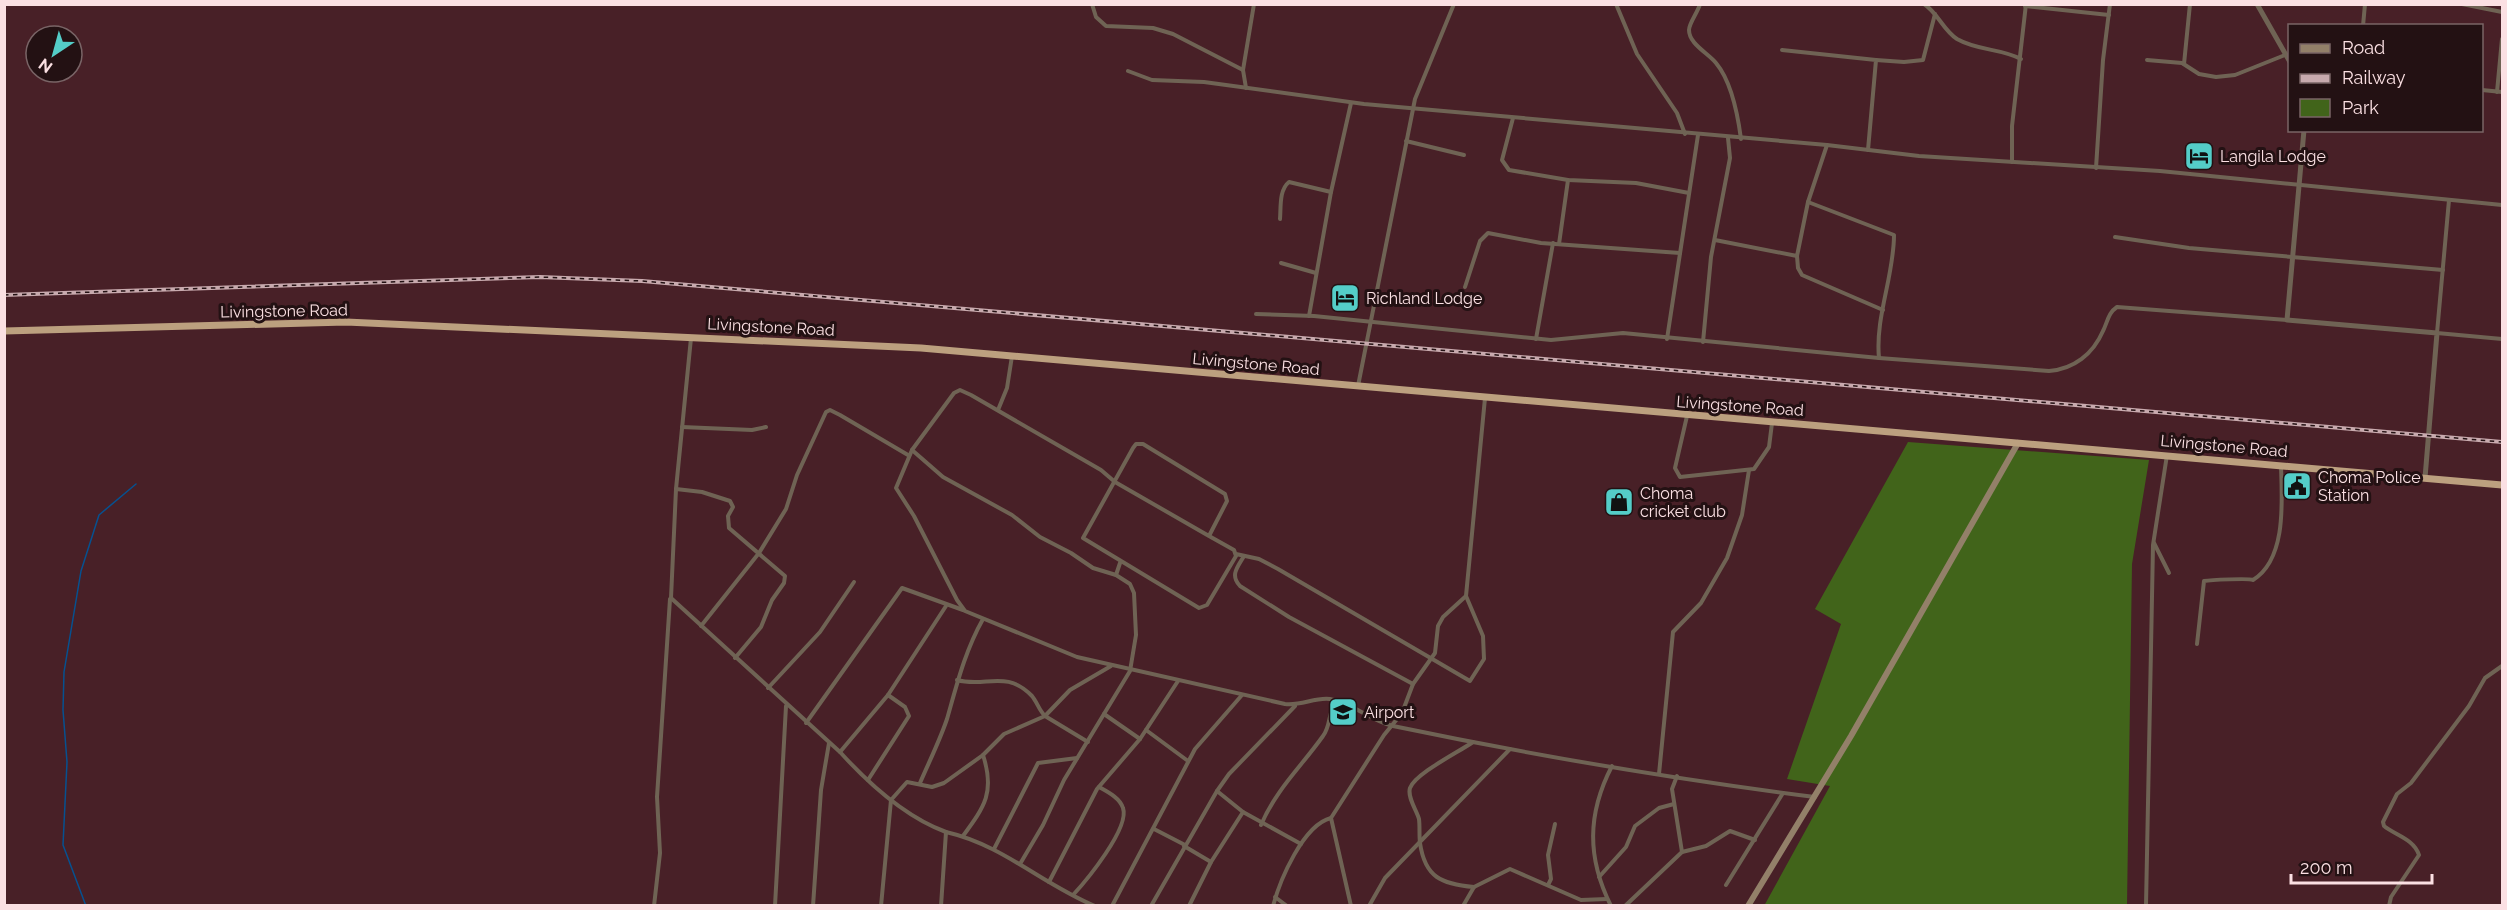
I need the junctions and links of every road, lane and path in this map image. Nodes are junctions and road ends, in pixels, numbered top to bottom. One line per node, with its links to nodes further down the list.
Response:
1 (1092, 4): 25 (street)
2 (1254, 4): 25 (street)
3 (1454, 4): 32 (street)
4 (1616, 4): 35 (street)
5 (1700, 4): 38 (street)
6 (1924, 4): 14 (street)
7 (2110, 4): 15 (street)
8 (2190, 4): 24 (street)
9 (2257, 4): 19 (street)
10 (2366, 4): 16 (street)
11 (2462, 4): 13 (street)
12 (2026, 5): 15 (street); 20 (street)
13 (2502, 12)
14 (1935, 13): 20 (street); 21 (street)
15 (2109, 15): 44 (street)
16 (2363, 24)
17 (2502, 39): 29 (street)
18 (1782, 50): 21 (street)
19 (2285, 55): 23 (street); 24 (street)
20 (2021, 59): 43 (street)
21 (1876, 60): 41 (street)
22 (2147, 60): 24 (street)
23 (2288, 60)
24 (2184, 64)
25 (1243, 70): 27 (street)
26 (1128, 71): 27 (street)
27 (1246, 88): 31 (street)
28 (2483, 90): 29 (street)
29 (2497, 92): 30 (street)
30 (2502, 92)
31 (1351, 103): 32 (street); 47 (street)
32 (1413, 108): 33 (street); 39 (street)
33 (1514, 118): 35 (street); 45 (street)
34 (2304, 132): 46 (street)
35 (1685, 134): 36 (street)
36 (1698, 135): 37 (street); 48 (street)
37 (1728, 138): 38 (street); 54 (street)
38 (1741, 139): 40 (street)
39 (1406, 141): 42 (street); 68 (street)
40 (1827, 145): 41 (street); 50 (street)
41 (1868, 150): 43 (street)
42 (1464, 155)
43 (2012, 162): 44 (street)
44 (2096, 168): 46 (street)
45 (1568, 180): 48 (street); 56 (street)
46 (2299, 186): 49 (street); 59 (street)
47 (1331, 192): 52 (street); 62 (street)
48 (1689, 193): 57 (street)
49 (2449, 200): 51 (street); 61 (street)
50 (1808, 202): 58 (street); 64 (street)
51 (2502, 205)
52 (1280, 219)
53 (2115, 237): 59 (street)
54 (1714, 240): 58 (street); 75 (street)
55 (1553, 243): 56 (street); 63 (street); 72 (street)
56 (1559, 244): 57 (street)
57 (1680, 253): 73 (street)
58 (1797, 256): 64 (street)
59 (2292, 256): 61 (street); 67 (street)
60 (1281, 263): 62 (street)
61 (2443, 270): 70 (street)
62 (1316, 273): 66 (street)
63 (1465, 286)
64 (1883, 310): 77 (street)
65 (1256, 314): 66 (street)
66 (1309, 316): 68 (street)
67 (2287, 320): 70 (street); 77 (street)
68 (1371, 323): 72 (street); 78 (street)
69 (4, 331): 71 (highway, Livingstone Road)
70 (2437, 333): 74 (street); 91 (street)
71 (691, 337): 76 (highway, Livingstone Road); 84 (street)
72 (1536, 339): 73 (street)
73 (1667, 339): 75 (street)
74 (2502, 339)
75 (1703, 342): 77 (street)
76 (1012, 356): 78 (highway, Livingstone Road); 80 (street)
77 (1879, 358)
78 (1358, 387): 79 (highway, Livingstone Road)
79 (1485, 397): 81 (highway, Livingstone Road); 104 (street)
80 (998, 410): 86 (street); 92 (street)
81 (1687, 416): 82 (highway, Livingstone Road); 90 (street)
82 (1772, 422): 85 (highway, Livingstone Road); 90 (street)
83 (766, 427): 84 (street)
84 (682, 428): 94 (street)
85 (2018, 443): 87 (highway, Livingstone Road); 147 (main road)
86 (912, 450): 88 (street); 102 (street)
87 (2167, 454): 89 (highway, Livingstone Road); 96 (street)
88 (909, 455): 97 (street); 107 (street)
89 (2281, 465): 91 (highway, Livingstone Road); 110 (street)
90 (1749, 470): 140 (street)
91 (2425, 478): 93 (highway, Livingstone Road)
92 (1115, 482): 95 (street); 95 (street); 100 (street)
93 (2502, 485)
94 (676, 489): 97 (street); 105 (street)
95 (1209, 536): 98 (street)
96 (2154, 542): 101 (street); 191 (street)
97 (759, 553): 109 (street); 112 (street)
98 (1236, 554): 99 (street); 100 (street)
99 (1244, 556): 111 (street); 118 (street)
100 (1120, 563): 102 (street)
101 (2169, 573)
102 (1116, 575): 115 (street)
103 (854, 582): 119 (street)
104 (1466, 596): 111 (street); 111 (street)
105 (670, 598): 109 (street); 173 (street)
106 (946, 606): 107 (street); 120 (street); 127 (street)
107 (964, 611): 108 (street)
108 (983, 619): 113 (street); 116 (street)
109 (701, 626): 112 (street)
110 (2197, 644)
111 (1433, 657): 118 (street)
112 (735, 658): 119 (street)
113 (1111, 666): 115 (street); 126 (street)
114 (2502, 666): 192 (street)
115 (1130, 671): 117 (street); 125 (street)
116 (957, 680): 126 (street); 143 (street)
117 (1178, 681): 121 (street); 129 (street)
118 (1413, 684): 128 (street)
119 (768, 688): 123 (street)
120 (888, 695): 135 (street); 142 (street)
121 (1242, 695): 124 (street); 138 (street)
122 (1336, 701): 124 (street); 128 (street); 153 (street)
123 (786, 705): 127 (street); 174 (street)
124 (1295, 705): 145 (street)
125 (1104, 714): 130 (street); 132 (street)
126 (1045, 716): 132 (street); 136 (street)
127 (806, 723): 133 (street)
128 (1390, 726): 131 (street); 151 (street)
129 (1146, 730): 130 (street); 138 (street)
130 (1140, 739): 144 (street)
131 (1474, 741): 134 (street); 159 (street)
132 (1088, 742): 137 (street)
133 (830, 743): 135 (street); 175 (street)
134 (1510, 749): 139 (street); 159 (street)
135 (840, 752): 142 (street)
136 (983, 755): 143 (street); 156 (street)
137 (1077, 758): 161 (street); 164 (street)
138 (1188, 761): 154 (street)
139 (1611, 766): 140 (street); 165 (street)
140 (1659, 774): 141 (street)
141 (1677, 776): 146 (street); 149 (street)
142 (868, 780): 148 (street)
143 (920, 783): 148 (street)
144 (1099, 787): 166 (street); 170 (street)
145 (1216, 790): 150 (street); 160 (street)
146 (1783, 793): 147 (street); 157 (street)
147 (1815, 797): 190 (main road)
148 (891, 800): 155 (street); 176 (street)
149 (1674, 804): 162 (street); 165 (street)
150 (1243, 812): 153 (street); 163 (street)
151 (1331, 818): 158 (street); 185 (street)
152 (1555, 824): 167 (street)
153 (1261, 825): 158 (street)
154 (1154, 830): 160 (street); 179 (street)
155 (946, 832): 156 (street); 177 (street)
156 (963, 836): 161 (street)
157 (1755, 840): 162 (street); 168 (street)
158 (1301, 844): 171 (street)
159 (1420, 844): 169 (street); 186 (street)
160 (1184, 846): 163 (street); 180 (street)
161 (994, 849): 164 (street)
162 (1682, 852): 189 (street)
163 (1211, 862): 181 (street)
164 (1020, 864): 166 (street)
165 (1598, 877): 172 (street)
166 (1049, 882): 170 (street)
167 (1548, 885): 169 (street); 172 (street)
168 (1726, 885)
169 (1474, 887): 187 (street)
170 (1073, 895): 178 (street)
171 (1275, 897): 182 (street); 183 (street)
172 (1607, 899): 188 (street)
173 (654, 906)
174 (775, 906)
175 (813, 906)
176 (881, 906)
177 (941, 906)
178 (1095, 906)
179 (1112, 906)
180 (1151, 906)
181 (1189, 906)
182 (1273, 906)
183 (1287, 906): 184 (street)
184 (1298, 906)
185 (1351, 906)
186 (1369, 906)
187 (1463, 906)
188 (1611, 906)
189 (1625, 906)
190 (1748, 906)
191 (2146, 906)
192 (2389, 906)

